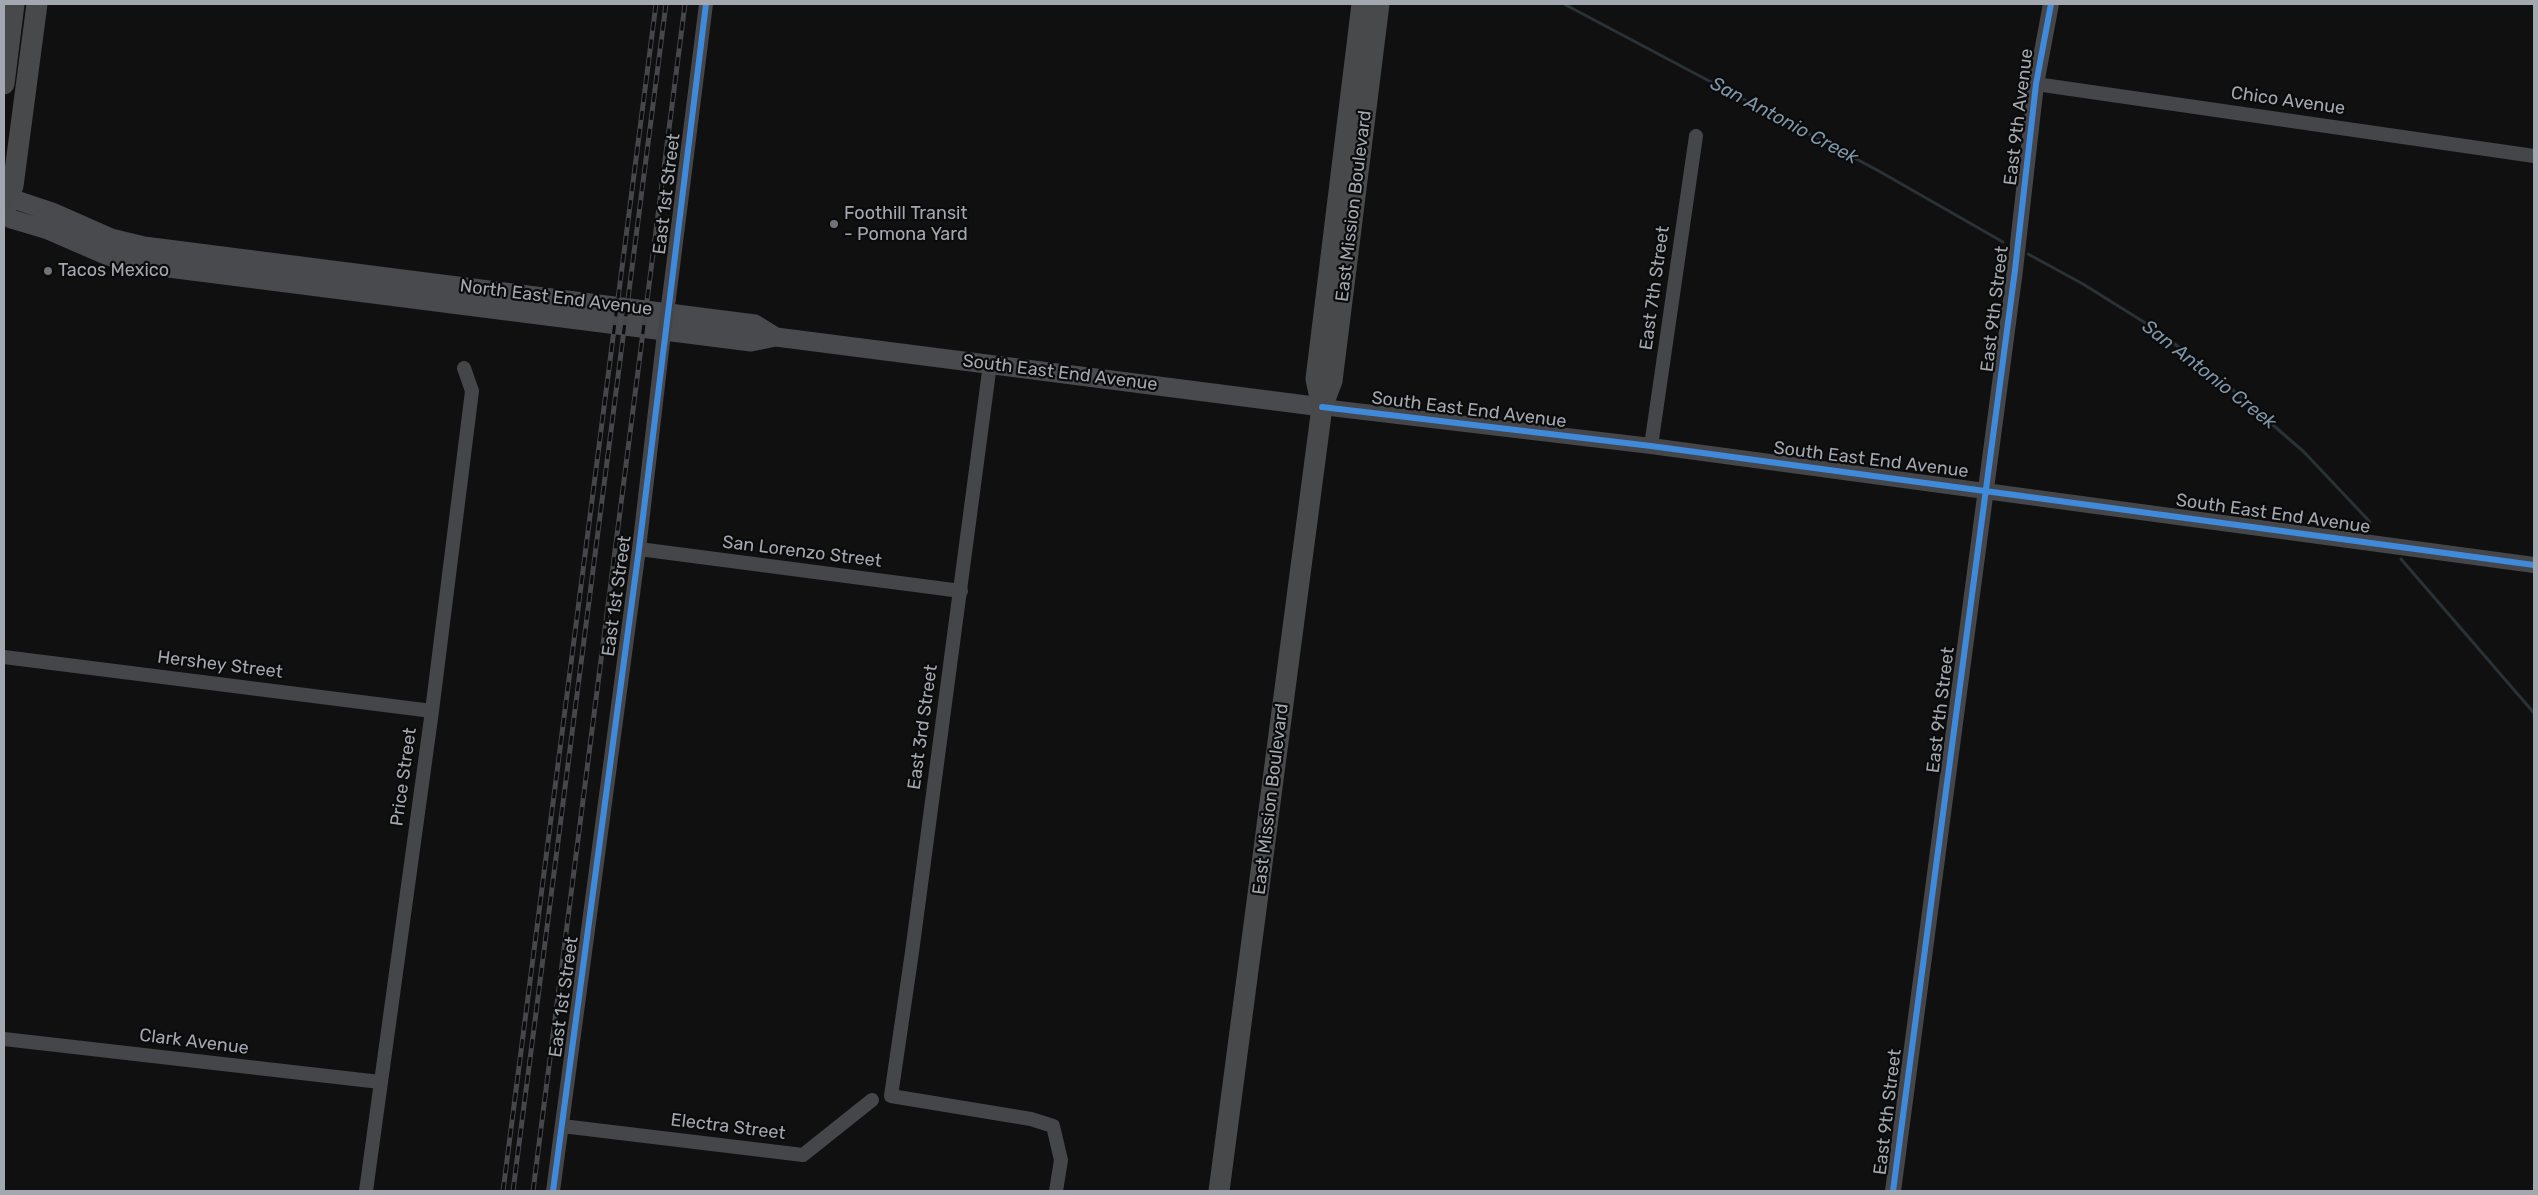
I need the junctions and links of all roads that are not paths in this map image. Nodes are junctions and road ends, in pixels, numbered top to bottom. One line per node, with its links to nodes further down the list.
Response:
1 (14, 4): 7 (main road)
2 (37, 4): 11 (main road)
3 (706, 4): 23 (street, East 1st Street, bridge)
4 (1362, 4): 20 (main road, East Mission Boulevard)
5 (1380, 4): 20 (main road, East Mission Boulevard)
6 (2051, 4): 8 (street, East 9th Avenue)
7 (4, 84)
8 (2036, 84): 10 (street, Chico Avenue); 14 (street, East 9th Avenue)
9 (1696, 136): 21 (street, East 7th Street)
10 (2534, 156)
11 (4, 199)
12 (4, 204): 15 (main road, North East End Avenue)
13 (4, 211): 16 (main road, North East End Avenue)
14 (2020, 234): 22 (street, East 9th Street)
15 (265, 261): 16 (main road); 17 (main road, North East End Avenue)
16 (262, 280): 17 (main road, North East End Avenue)
17 (776, 336): 18 (main road, South East End Avenue)
18 (990, 364): 20 (main road, South East End Avenue); 25 (street, East 3rd Street)
19 (464, 368): 27 (street, Price Street)
20 (1322, 407): 21 (street, South East End Avenue); 35 (main road, East Mission Boulevard)
21 (1652, 446): 22 (street, South East End Avenue)
22 (1985, 490): 24 (street, South East End Avenue); 36 (street, East 9th Street)
23 (639, 550): 25 (street, San Lorenzo Street); 31 (street, East 1st Street)
24 (2534, 565)
25 (961, 591): 34 (street, East 3rd Street)
26 (4, 657): 27 (street, Hershey Street)
27 (432, 711): 29 (street, Price Street)
28 (4, 1039): 29 (street, Clark Avenue)
29 (380, 1082): 32 (street, Price Street)
30 (872, 1100): 31 (street, Electra Street)
31 (562, 1126): 33 (street, East 1st Street)
32 (366, 1191)
33 (553, 1191)
34 (1056, 1191)
35 (1219, 1191)
36 (1893, 1191)

